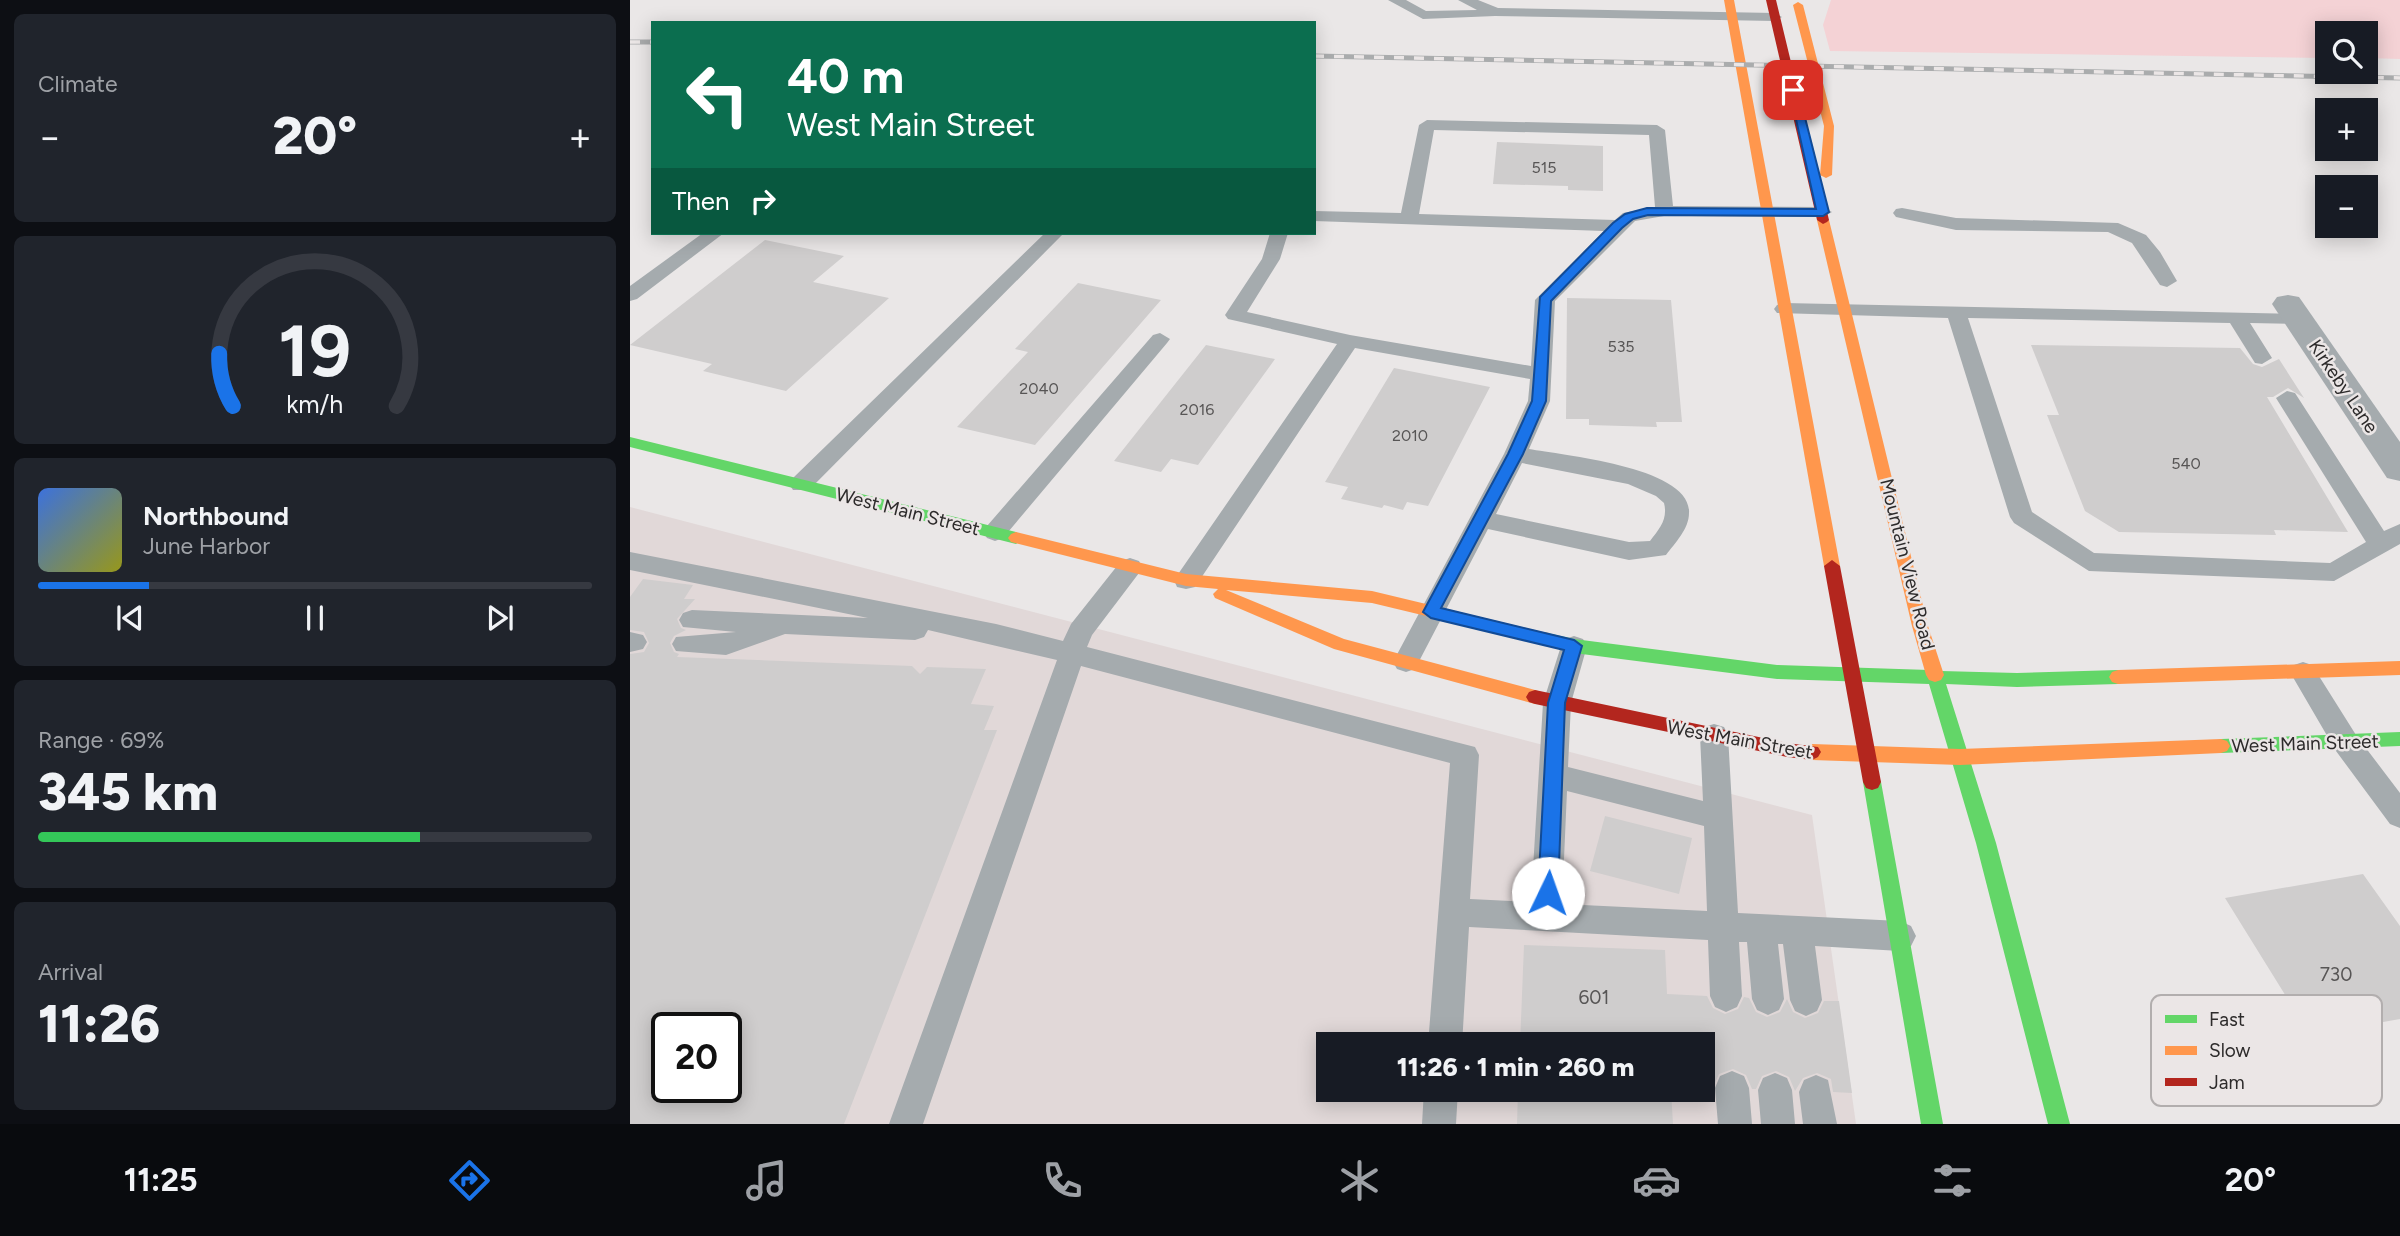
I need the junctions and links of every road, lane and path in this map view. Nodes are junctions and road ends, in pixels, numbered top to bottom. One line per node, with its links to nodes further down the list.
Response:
1 (1395, 0): 7 (lane)
2 (1465, 0): 7 (lane)
3 (1669, 0): 8 (lane)
4 (1728, 0): 9 (main road)
5 (1771, 0): 10 (main road, Mountain View Road)
6 (1797, 0): 13 (main road)
7 (1496, 12): 8 (lane)
8 (1670, 16): 9 (lane)
9 (1732, 17): 10 (lane); 12 (main road)
10 (1775, 17): 13 (main road, Mountain View Road)
11 (1664, 211): 12 (lane); 16 (lane); 17 (lane)
12 (1766, 212): 13 (lane); 23 (main road)
13 (1823, 212): 24 (main road, Mountain View Road)
14 (1902, 213): 21 (lane)
15 (1316, 216): 16 (lane)
16 (1409, 219): 17 (lane)
17 (1618, 226): 31 (lane)
18 (712, 235): 22 (lane)
19 (1053, 235): 36 (lane)
20 (1278, 235): 29 (lane)
21 (2167, 281)
22 (630, 295)
23 (1784, 309): 24 (lane); 51 (main road)
24 (1846, 310): 26 (lane); 52 (main road, Mountain View Road)
25 (2293, 311): 27 (lane); 35 (street, Kirkeby Lane)
26 (1956, 312): 27 (lane); 39 (lane)
27 (2236, 317): 30 (lane)
28 (1160, 339): 38 (lane)
29 (1350, 341): 31 (lane); 42 (lane)
30 (2262, 358)
31 (1541, 374): 34 (lane)
32 (2287, 398): 39 (lane)
33 (633, 446): 36 (main road, West Main Street)
34 (1515, 454): 37 (lane); 37 (lane)
35 (2400, 469)
36 (800, 484): 38 (main road, West Main Street)
37 (1482, 519): 43 (lane)
38 (995, 532): 41 (main road, West Main Street)
39 (2390, 539)
40 (633, 566): 45 (lane)
41 (1130, 567): 42 (main road, West Main Street); 47 (lane)
42 (1186, 580): 43 (main road, West Main Street); 48 (main road, West Main Street)
43 (1431, 612): 46 (main road, West Main Street); 48 (lane)
44 (689, 632): 45 (lane)
45 (996, 634): 47 (lane)
46 (1574, 646): 51 (main road, West Main Street); 53 (lane)
47 (1072, 654): 62 (lane); 75 (lane)
48 (1406, 662): 53 (main road, West Main Street)
49 (2400, 668): 50 (main road, West Main Street)
50 (2303, 672): 52 (main road, West Main Street); 56 (lane)
51 (1853, 674): 52 (main road, West Main Street); 57 (main road)
52 (1938, 678): 58 (main road, Mountain View Road)
53 (1557, 703): 54 (main road, West Main Street); 59 (lane)
54 (1714, 735): 57 (main road, West Main Street); 61 (lane)
55 (2400, 739): 56 (main road, West Main Street)
56 (2346, 743): 58 (main road, West Main Street); 60 (lane)
57 (1868, 756): 58 (main road, West Main Street); 67 (main road)
58 (1960, 757): 80 (main road, Mountain View Road)
59 (1554, 776): 61 (lane); 63 (lane)
60 (2400, 815)
61 (1717, 817): 64 (lane)
62 (1454, 912): 63 (lane); 71 (lane)
63 (1546, 917): 64 (lane)
64 (1722, 927): 65 (lane); 68 (lane)
65 (1761, 929): 66 (lane); 69 (lane)
66 (1797, 931): 67 (lane); 70 (lane)
67 (1900, 936): 79 (main road)
68 (1726, 996)
69 (1768, 999)
70 (1806, 1000)
71 (1446, 1032)
72 (1732, 1088): 77 (lane)
73 (1775, 1090): 78 (lane)
74 (1440, 1102): 76 (lane)
75 (906, 1124)
76 (1439, 1124)
77 (1735, 1124)
78 (1778, 1124)
79 (1932, 1124)
80 (2059, 1124)

